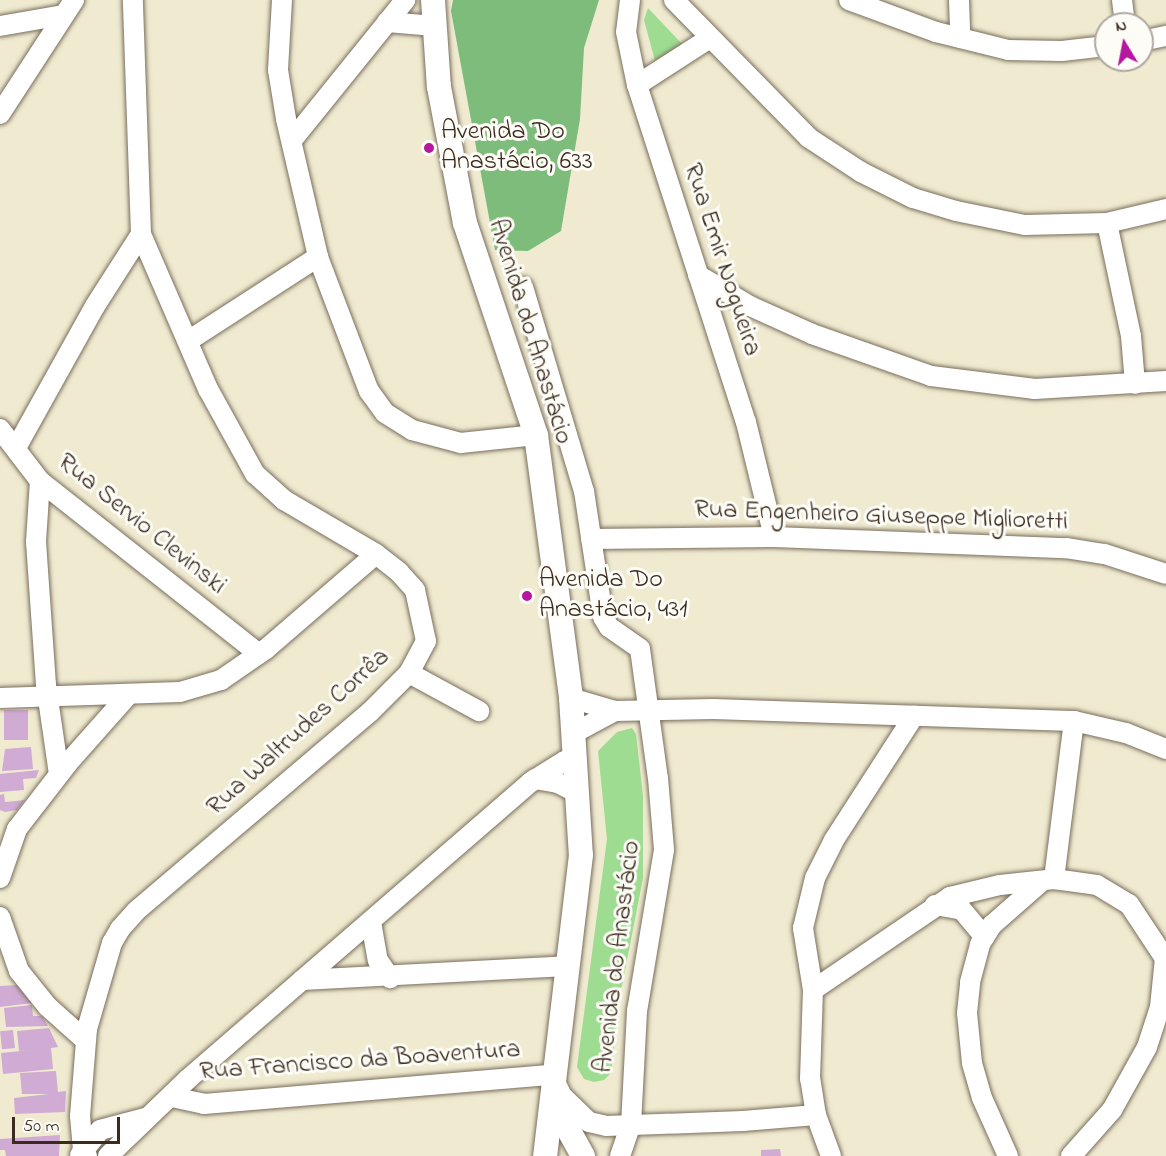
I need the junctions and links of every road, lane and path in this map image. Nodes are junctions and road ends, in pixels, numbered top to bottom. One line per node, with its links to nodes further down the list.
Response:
1 (133, 0): 21 (street)
2 (282, 0): 18 (street)
3 (405, 0): 10 (street)
4 (433, 0): 12 (main road, Avenida do Anastácio)
5 (630, 0): 16 (street, Rua Emir Nogueira)
6 (674, 0): 13 (street)
7 (849, 0): 14 (street)
8 (959, 0): 14 (street)
9 (68, 8): 11 (street); 17 (street)
10 (387, 22): 12 (street); 18 (street)
11 (0, 26)
12 (435, 26): 29 (main road, Avenida do Anastácio)
13 (710, 38): 16 (street); 20 (street)
14 (960, 38): 15 (street)
15 (1094, 47)
16 (637, 85): 23 (street, Rua Emir Nogueira)
17 (0, 114)
18 (293, 139): 22 (street)
19 (1166, 209): 20 (street)
20 (1107, 223): 27 (street)
21 (141, 234): 25 (street, Rua Waltrudes Corrêa); 30 (street)
22 (318, 257): 25 (street); 29 (street)
23 (698, 275): 27 (street); 32 (street, Rua Emir Nogueira)
24 (523, 287): 33 (street, Avenida do Anastácio)
25 (188, 341): 34 (street, Rua Waltrudes Corrêa)
26 (1166, 381): 27 (street)
27 (1135, 384)
28 (0, 429): 30 (street, Rua Servio Clevinski)
29 (536, 435): 41 (main road, Avenida do Anastácio)
30 (16, 448): 31 (street, Rua Servio Clevinski)
31 (40, 481): 36 (street, Rua Servio Clevinski); 39 (street)
32 (774, 537): 33 (street, Rua Engenheiro Giuseppe Miglioretti); 35 (street, Rua Engenheiro Giuseppe Miglioretti)
33 (591, 539): 42 (street, Avenida do Anastácio)
34 (376, 554): 36 (street); 37 (street, Rua Waltrudes Corrêa)
35 (1166, 574)
36 (259, 654): 38 (street)
37 (409, 673): 43 (street); 65 (street, Rua Waltrudes Corrêa)
38 (129, 694): 39 (street); 50 (street)
39 (47, 695): 40 (street); 50 (street)
40 (0, 698)
41 (571, 698): 44 (street); 47 (main road, Avenida do Anastácio)
42 (650, 709): 44 (street); 45 (street); 71 (street, Avenida do Anastácio)
43 (479, 711)
44 (615, 711): 47 (street)
45 (914, 716): 46 (street); 63 (street)
46 (1074, 721): 48 (street); 54 (street)
47 (574, 733): 49 (main road, Avenida do Anastácio)
48 (1166, 749)
49 (576, 759): 51 (street); 52 (main road, Avenida do Anastácio)
50 (59, 774): 53 (street)
51 (535, 779): 52 (street); 57 (street)
52 (578, 793): 60 (main road, Avenida do Anastácio)
53 (0, 878)
54 (1047, 881): 55 (street); 58 (street); 59 (street)
55 (936, 905): 58 (street); 63 (street)
56 (0, 917): 65 (street)
57 (371, 922): 61 (street); 62 (street)
58 (985, 937): 79 (street)
59 (1165, 959): 64 (street)
60 (567, 966): 61 (street); 67 (main road, Avenida do Anastácio)
61 (390, 978): 62 (street)
62 (302, 980): 68 (street)
63 (813, 990): 69 (street)
64 (1160, 1026): 80 (street)
65 (85, 1040): 66 (street, Rua Waltrudes Corrêa)
66 (82, 1082): 72 (street, Rua Waltrudes Corrêa); 74 (street, Rua Waltrudes Corrêa)
67 (551, 1085): 68 (street, Rua Francisco da Boaventura); 71 (street, Avenida do Anastácio); 75 (main road, Avenida do Anastácio); 76 (main road)
68 (172, 1097): 70 (street)
69 (816, 1114): 71 (street); 78 (street)
70 (151, 1116): 72 (street); 73 (street)
71 (631, 1124): 77 (street, Avenida do Anastácio)
72 (100, 1130): 73 (street); 74 (street, Rua Waltrudes Corrêa)
73 (110, 1152)
74 (83, 1154)
75 (548, 1155)
76 (583, 1156)
77 (620, 1156)
78 (831, 1156)
79 (1008, 1156)
80 (1071, 1156)

